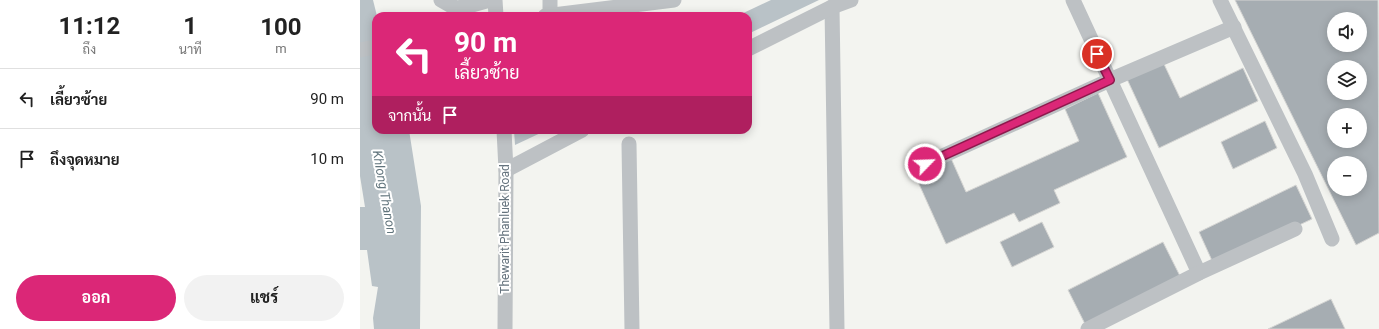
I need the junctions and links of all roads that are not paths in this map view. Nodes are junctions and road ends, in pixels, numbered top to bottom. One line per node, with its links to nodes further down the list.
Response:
1 (441, 0): 2 (street)
2 (490, 0)
3 (495, 0): 10 (street)
4 (674, 0): 12 (street)
5 (851, 0): 8 (street)
6 (1072, 0): 17 (street)
7 (1220, 0): 13 (street)
8 (832, 8): 14 (street); 28 (street)
9 (548, 10): 11 (street)
10 (496, 12)
11 (562, 12)
12 (591, 12)
13 (1234, 27): 17 (street); 24 (street)
14 (752, 47)
15 (372, 48): 16 (street)
16 (360, 50)
17 (1110, 80): 21 (street); 25 (street)
18 (504, 134): 22 (street, Thewarit Phanluek Road)
19 (574, 134): 22 (street)
20 (629, 144): 27 (street)
21 (925, 164)
22 (506, 170): 26 (street, Thewarit Phanluek Road)
23 (1295, 229): 25 (street)
24 (1332, 239)
25 (1199, 273): 29 (street)
26 (505, 329)
27 (632, 329)
28 (837, 329)
29 (1088, 329)

